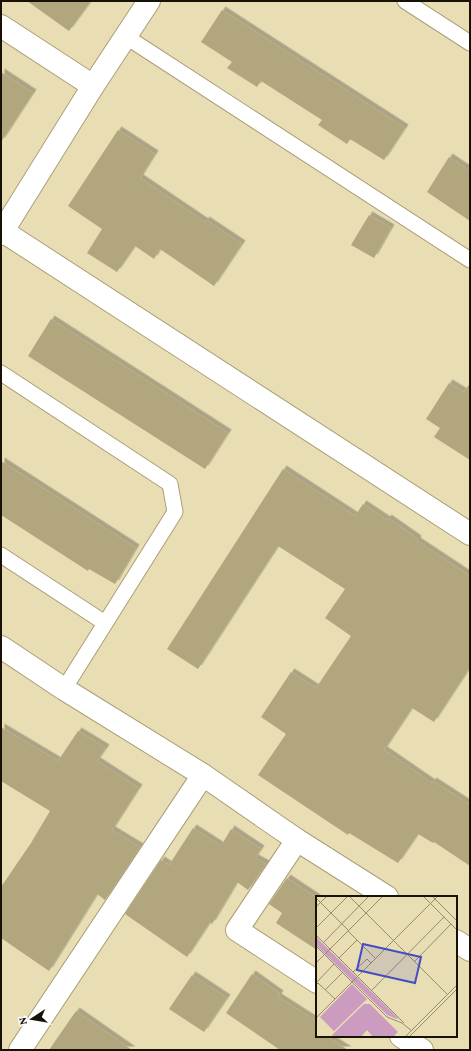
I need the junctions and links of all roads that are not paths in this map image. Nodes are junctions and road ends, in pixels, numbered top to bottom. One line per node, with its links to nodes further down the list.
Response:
1 (149, 1): 4 (street)
2 (405, 1): 5 (lane)
3 (1, 26): 6 (street)
4 (125, 36): 6 (street); 8 (lane)
5 (470, 43)
6 (93, 86): 7 (street)
7 (2, 232): 10 (street)
8 (470, 260)
9 (1, 373): 12 (lane)
10 (470, 534)
11 (1, 555): 12 (lane)
12 (105, 623): 14 (lane)
13 (1, 647): 14 (street)
14 (64, 689): 15 (street)
15 (202, 775): 16 (street); 22 (street)
16 (297, 840): 17 (street); 20 (street)
17 (385, 896)
18 (457, 942): 19 (street)
19 (470, 950)
20 (316, 981)
21 (402, 1037): 23 (street)
22 (20, 1050)
23 (422, 1050)

